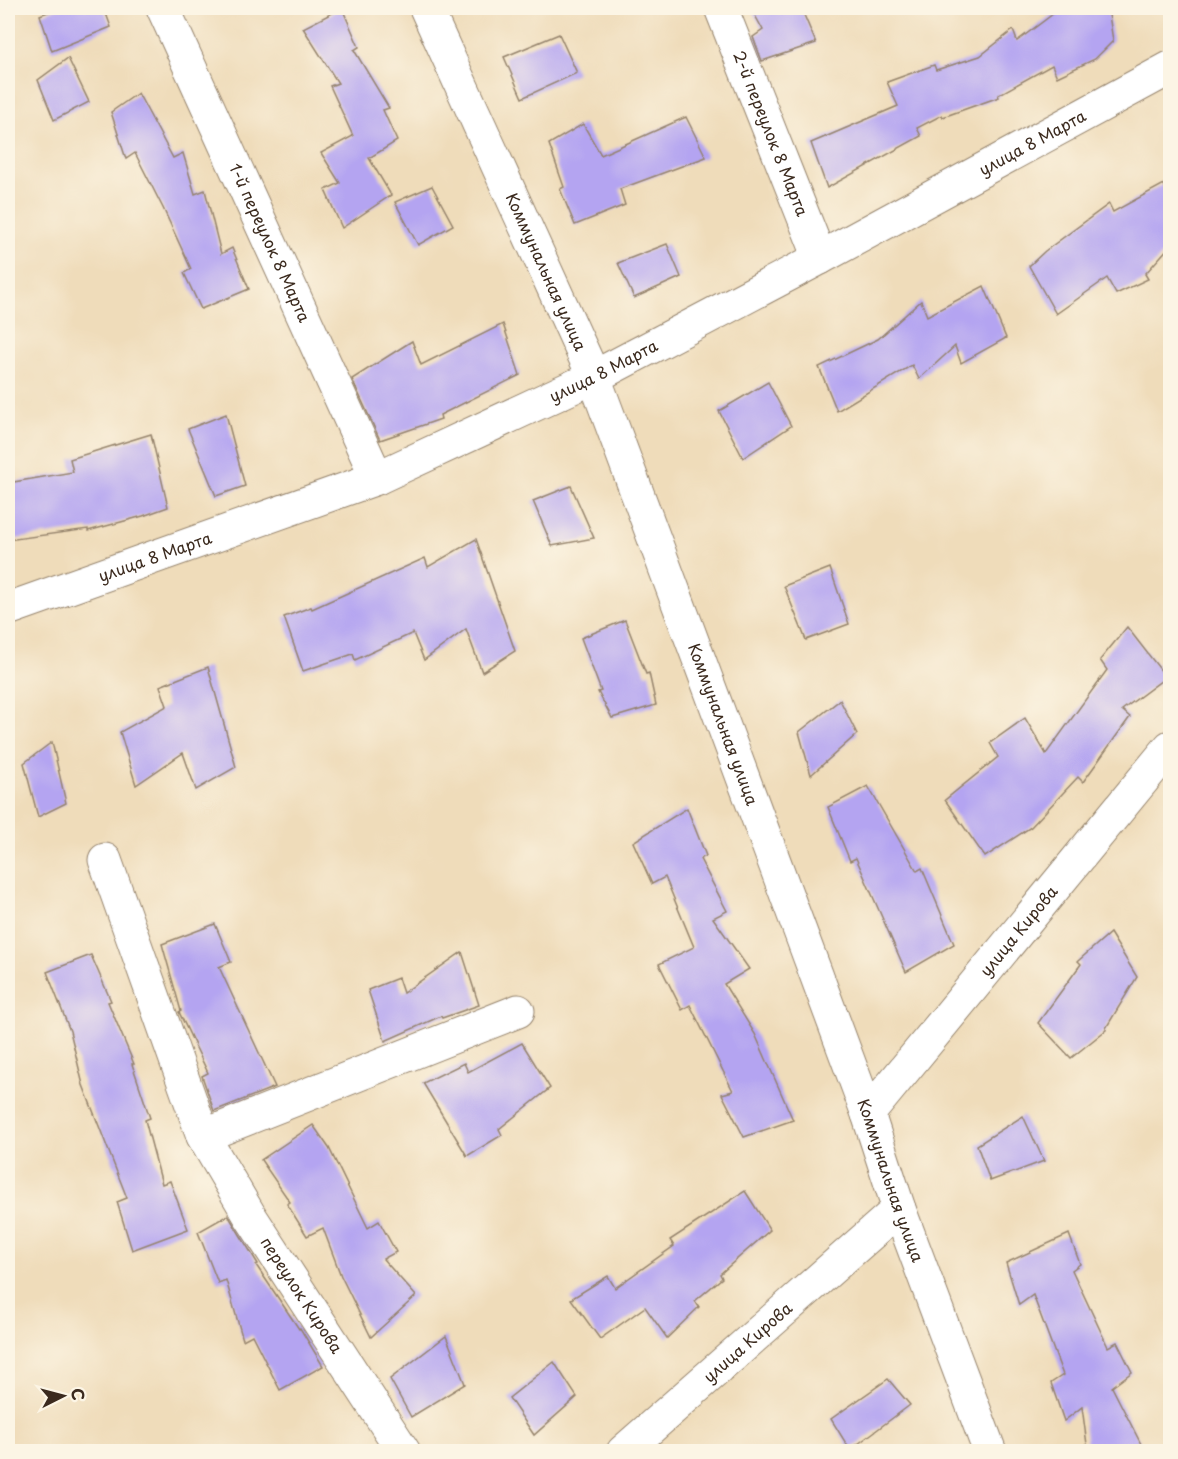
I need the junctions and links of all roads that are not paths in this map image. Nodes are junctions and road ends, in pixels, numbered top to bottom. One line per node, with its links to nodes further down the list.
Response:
1 (163, 8): 7 (street, 1-й переулок 8 Марта)
2 (426, 8): 6 (street, Коммунальная улица)
3 (721, 8): 5 (street, 2-й переулок 8 Марта)
4 (1170, 68): 5 (street, улица 8 Марта)
5 (820, 258): 6 (street, улица 8 Марта)
6 (594, 377): 7 (street, улица 8 Марта); 12 (street, Коммунальная улица)
7 (378, 478): 8 (street, улица 8 Марта)
8 (8, 609)
9 (1166, 763): 12 (street, улица Кирова)
10 (105, 860): 13 (street, переулок Кирова)
11 (518, 1011): 13 (street)
12 (868, 1114): 14 (street, Коммунальная улица)
13 (203, 1136): 15 (street, переулок Кирова)
14 (899, 1209): 16 (street, улица Кирова); 17 (street, Коммунальная улица)
15 (404, 1452)
16 (622, 1452)
17 (990, 1452)

